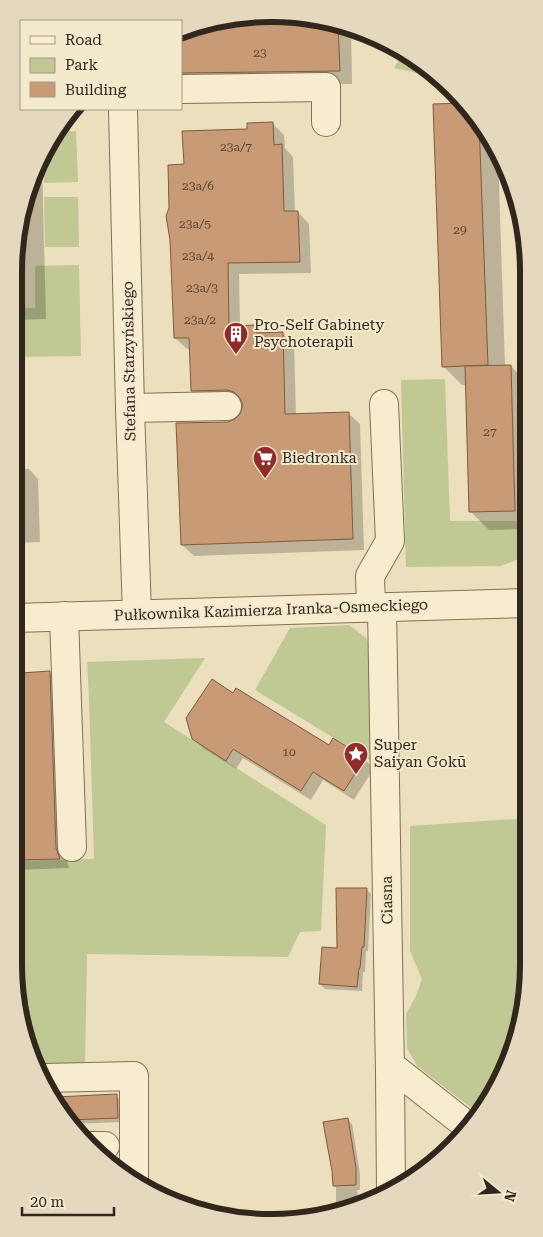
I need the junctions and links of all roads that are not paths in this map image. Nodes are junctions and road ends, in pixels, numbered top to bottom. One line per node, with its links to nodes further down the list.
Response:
1 (182, 89): 3 (street)
2 (124, 110): 6 (street, Stefana Starzyńskiego)
3 (326, 122)
4 (384, 404): 8 (street, Ciasna)
5 (227, 406): 6 (street)
6 (130, 408): 9 (street, Stefana Starzyńskiego)
7 (520, 603): 8 (street, Pułkownika Kazimierza Iranka-Osmeckiego)
8 (376, 608): 9 (street, Pułkownika Kazimierza Iranka-Osmeckiego); 13 (street, Ciasna)
9 (137, 614): 10 (street, Pułkownika Kazimierza Iranka-Osmeckiego)
10 (64, 616): 11 (street, Pułkownika Kazimierza Iranka-Osmeckiego); 12 (street)
11 (22, 618)
12 (72, 847)
13 (390, 1065): 15 (street); 17 (street, Ciasna)
14 (49, 1078): 16 (street)
15 (464, 1123)
16 (134, 1174)
17 (390, 1184)

